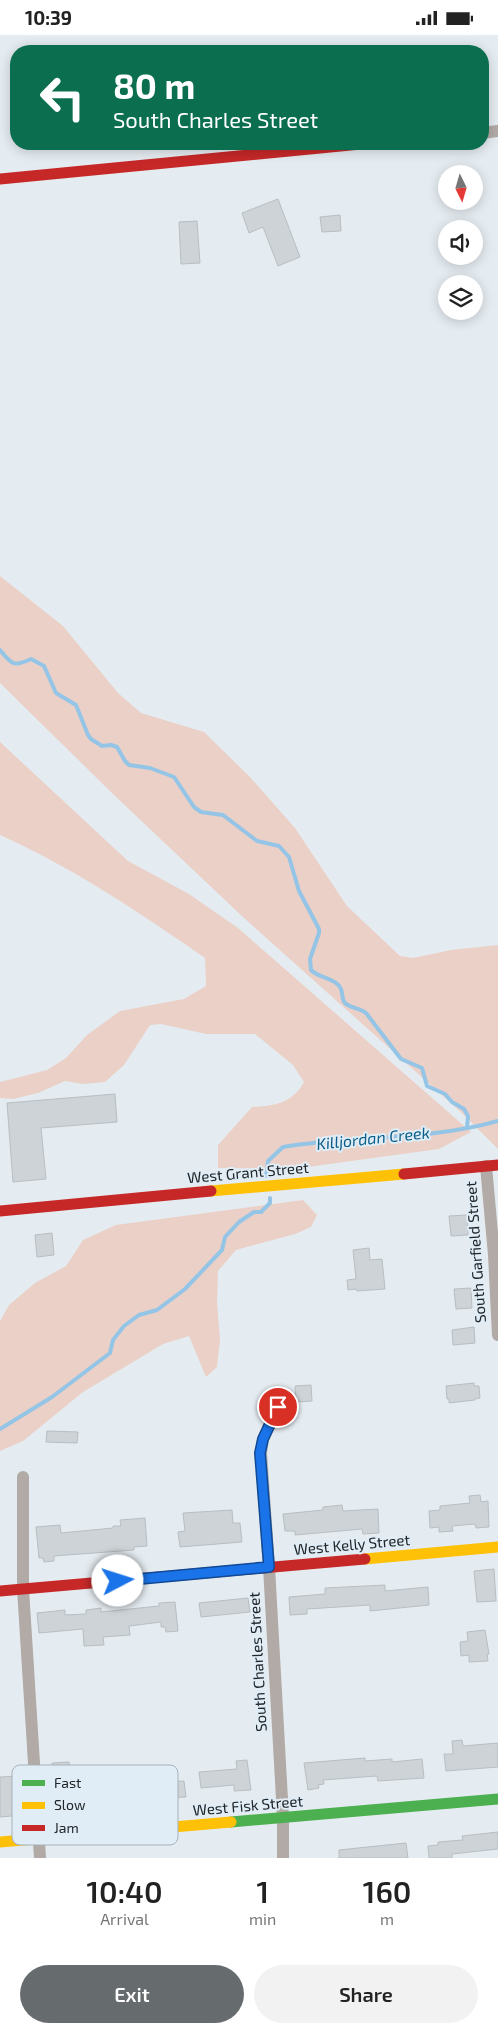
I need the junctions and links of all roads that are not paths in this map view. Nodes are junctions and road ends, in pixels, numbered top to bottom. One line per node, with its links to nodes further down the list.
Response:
1 (299, 150): 2 (street)
2 (0, 179)
3 (492, 1165): 4 (street, West Grant Street); 5 (street, South Garfield Street)
4 (0, 1211)
5 (498, 1335)
6 (278, 1407): 9 (street, South Charles Street)
7 (23, 1477): 10 (street)
8 (498, 1547): 9 (street, West Kelly Street)
9 (269, 1567): 10 (street, West Kelly Street); 14 (street, South Charles Street)
10 (23, 1589): 11 (street, West Kelly Street); 12 (street)
11 (0, 1591)
12 (34, 1765)
13 (498, 1799): 14 (street, West Fisk Street)
14 (283, 1817): 15 (street, West Fisk Street); 18 (street, South Charles Street)
15 (178, 1826)
16 (39, 1845): 17 (street)
17 (40, 1858)
18 (283, 1858)

